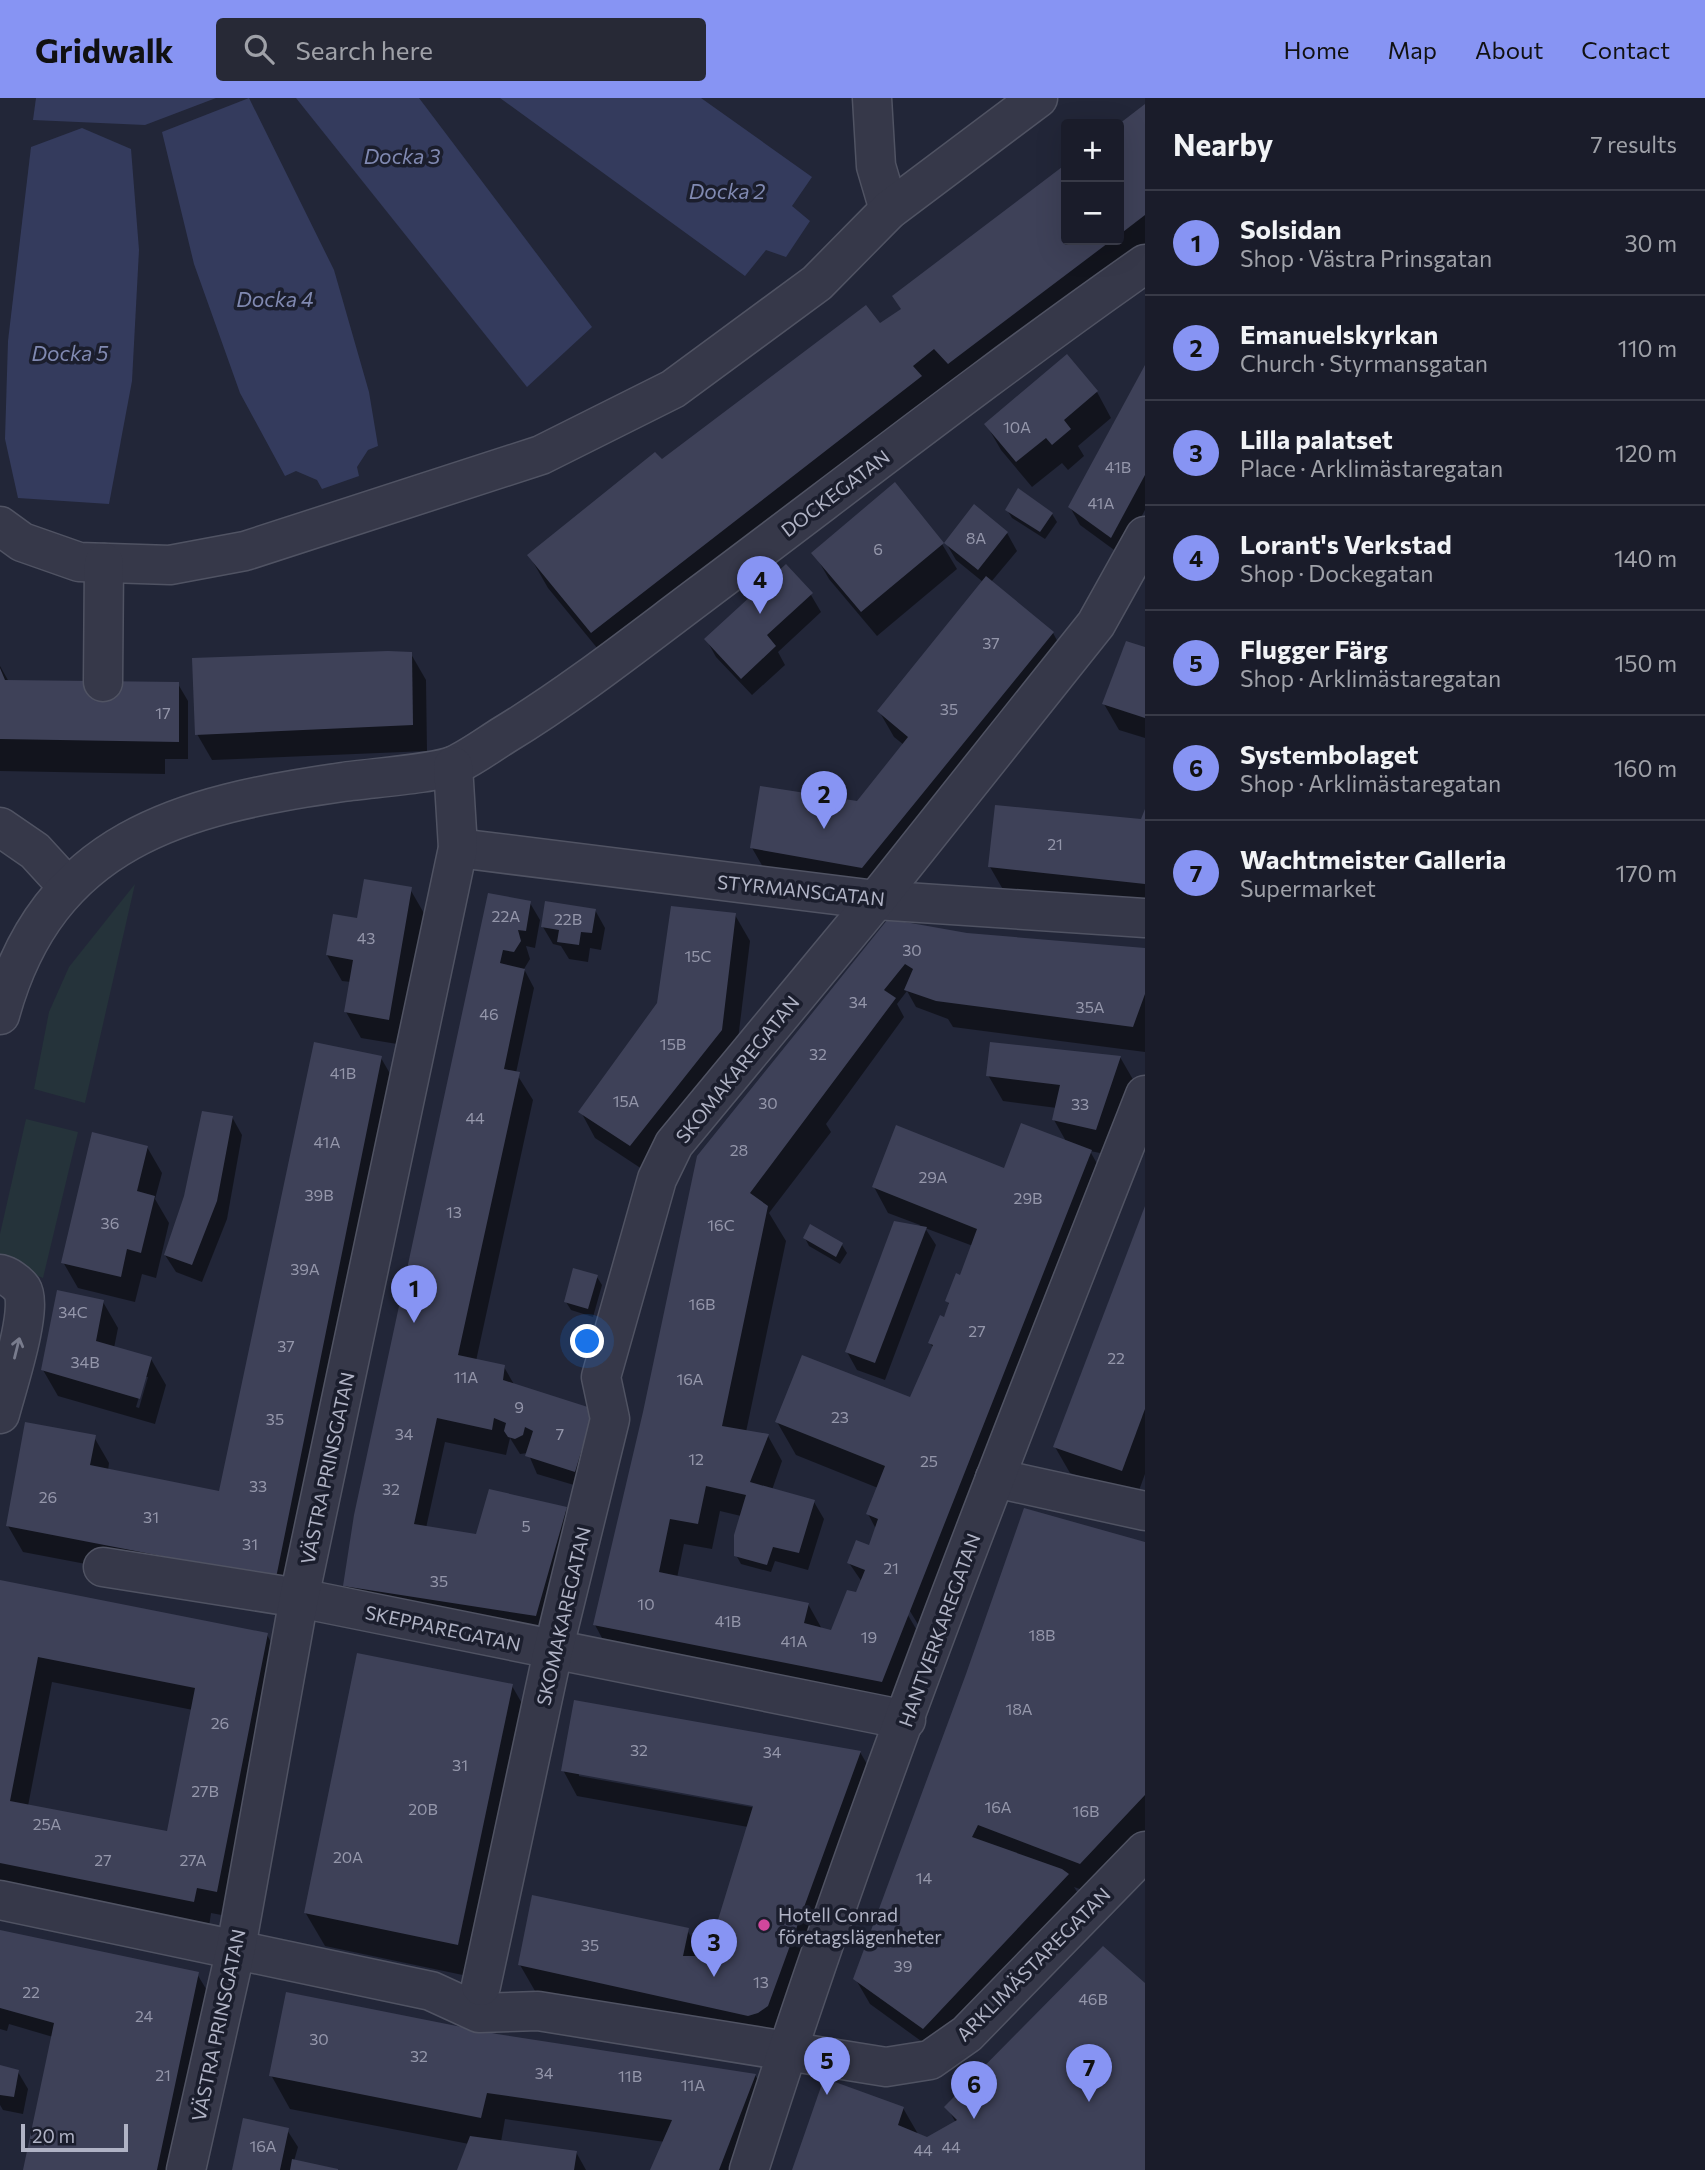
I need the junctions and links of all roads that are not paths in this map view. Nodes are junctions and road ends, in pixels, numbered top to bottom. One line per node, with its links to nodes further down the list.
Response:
1 (872, 98): 3 (street)
2 (1038, 98): 3 (street)
3 (889, 210): 7 (street)
4 (1145, 264): 9 (street, DOCKEGATAN)
5 (0, 526): 7 (street)
6 (1145, 536): 13 (street, SKOMAKAREGATAN)
7 (104, 563): 8 (street)
8 (103, 682)
9 (453, 766): 11 (street, VÄSTRA PRINSGATAN); 12 (street)
10 (0, 827): 12 (street)
11 (458, 848): 13 (street, STYRMANSGATAN); 22 (street, VÄSTRA PRINSGATAN)
12 (67, 886): 15 (street)
13 (876, 900): 14 (street, STYRMANSGATAN); 23 (street, SKOMAKAREGATAN)
14 (1145, 918)
15 (0, 1015)
16 (1145, 1095): 19 (street, HANTVERKAREGATAN)
17 (0, 1274): 18 (street, one-way to 17)
18 (0, 1414)
19 (995, 1478): 20 (street); 24 (street, HANTVERKAREGATAN)
20 (1145, 1511)
21 (103, 1567): 22 (street, SKEPPAREGATAN)
22 (299, 1598): 23 (street, SKEPPAREGATAN); 27 (street, VÄSTRA PRINSGATAN)
23 (553, 1650): 24 (street, SKEPPAREGATAN); 28 (street, SKOMAKAREGATAN)
24 (906, 1720): 31 (street, HANTVERKAREGATAN)
25 (1145, 1851): 31 (street, ARKLIMÄSTAREGATAN)
26 (0, 1900): 27 (street, ARKLIMÄSTAREGATAN)
27 (236, 1948): 29 (street, ARKLIMÄSTAREGATAN); 32 (street, VÄSTRA PRINSGATAN)
28 (481, 1986): 29 (street, ARKLIMÄSTAREGATAN); 30 (street, ARKLIMÄSTAREGATAN)
29 (431, 1991): 30 (street, ARKLIMÄSTAREGATAN)
30 (538, 2011): 31 (street, ARKLIMÄSTAREGATAN)
31 (787, 2048): 33 (street, HANTVERKAREGATAN)
32 (186, 2170)
33 (748, 2170)

